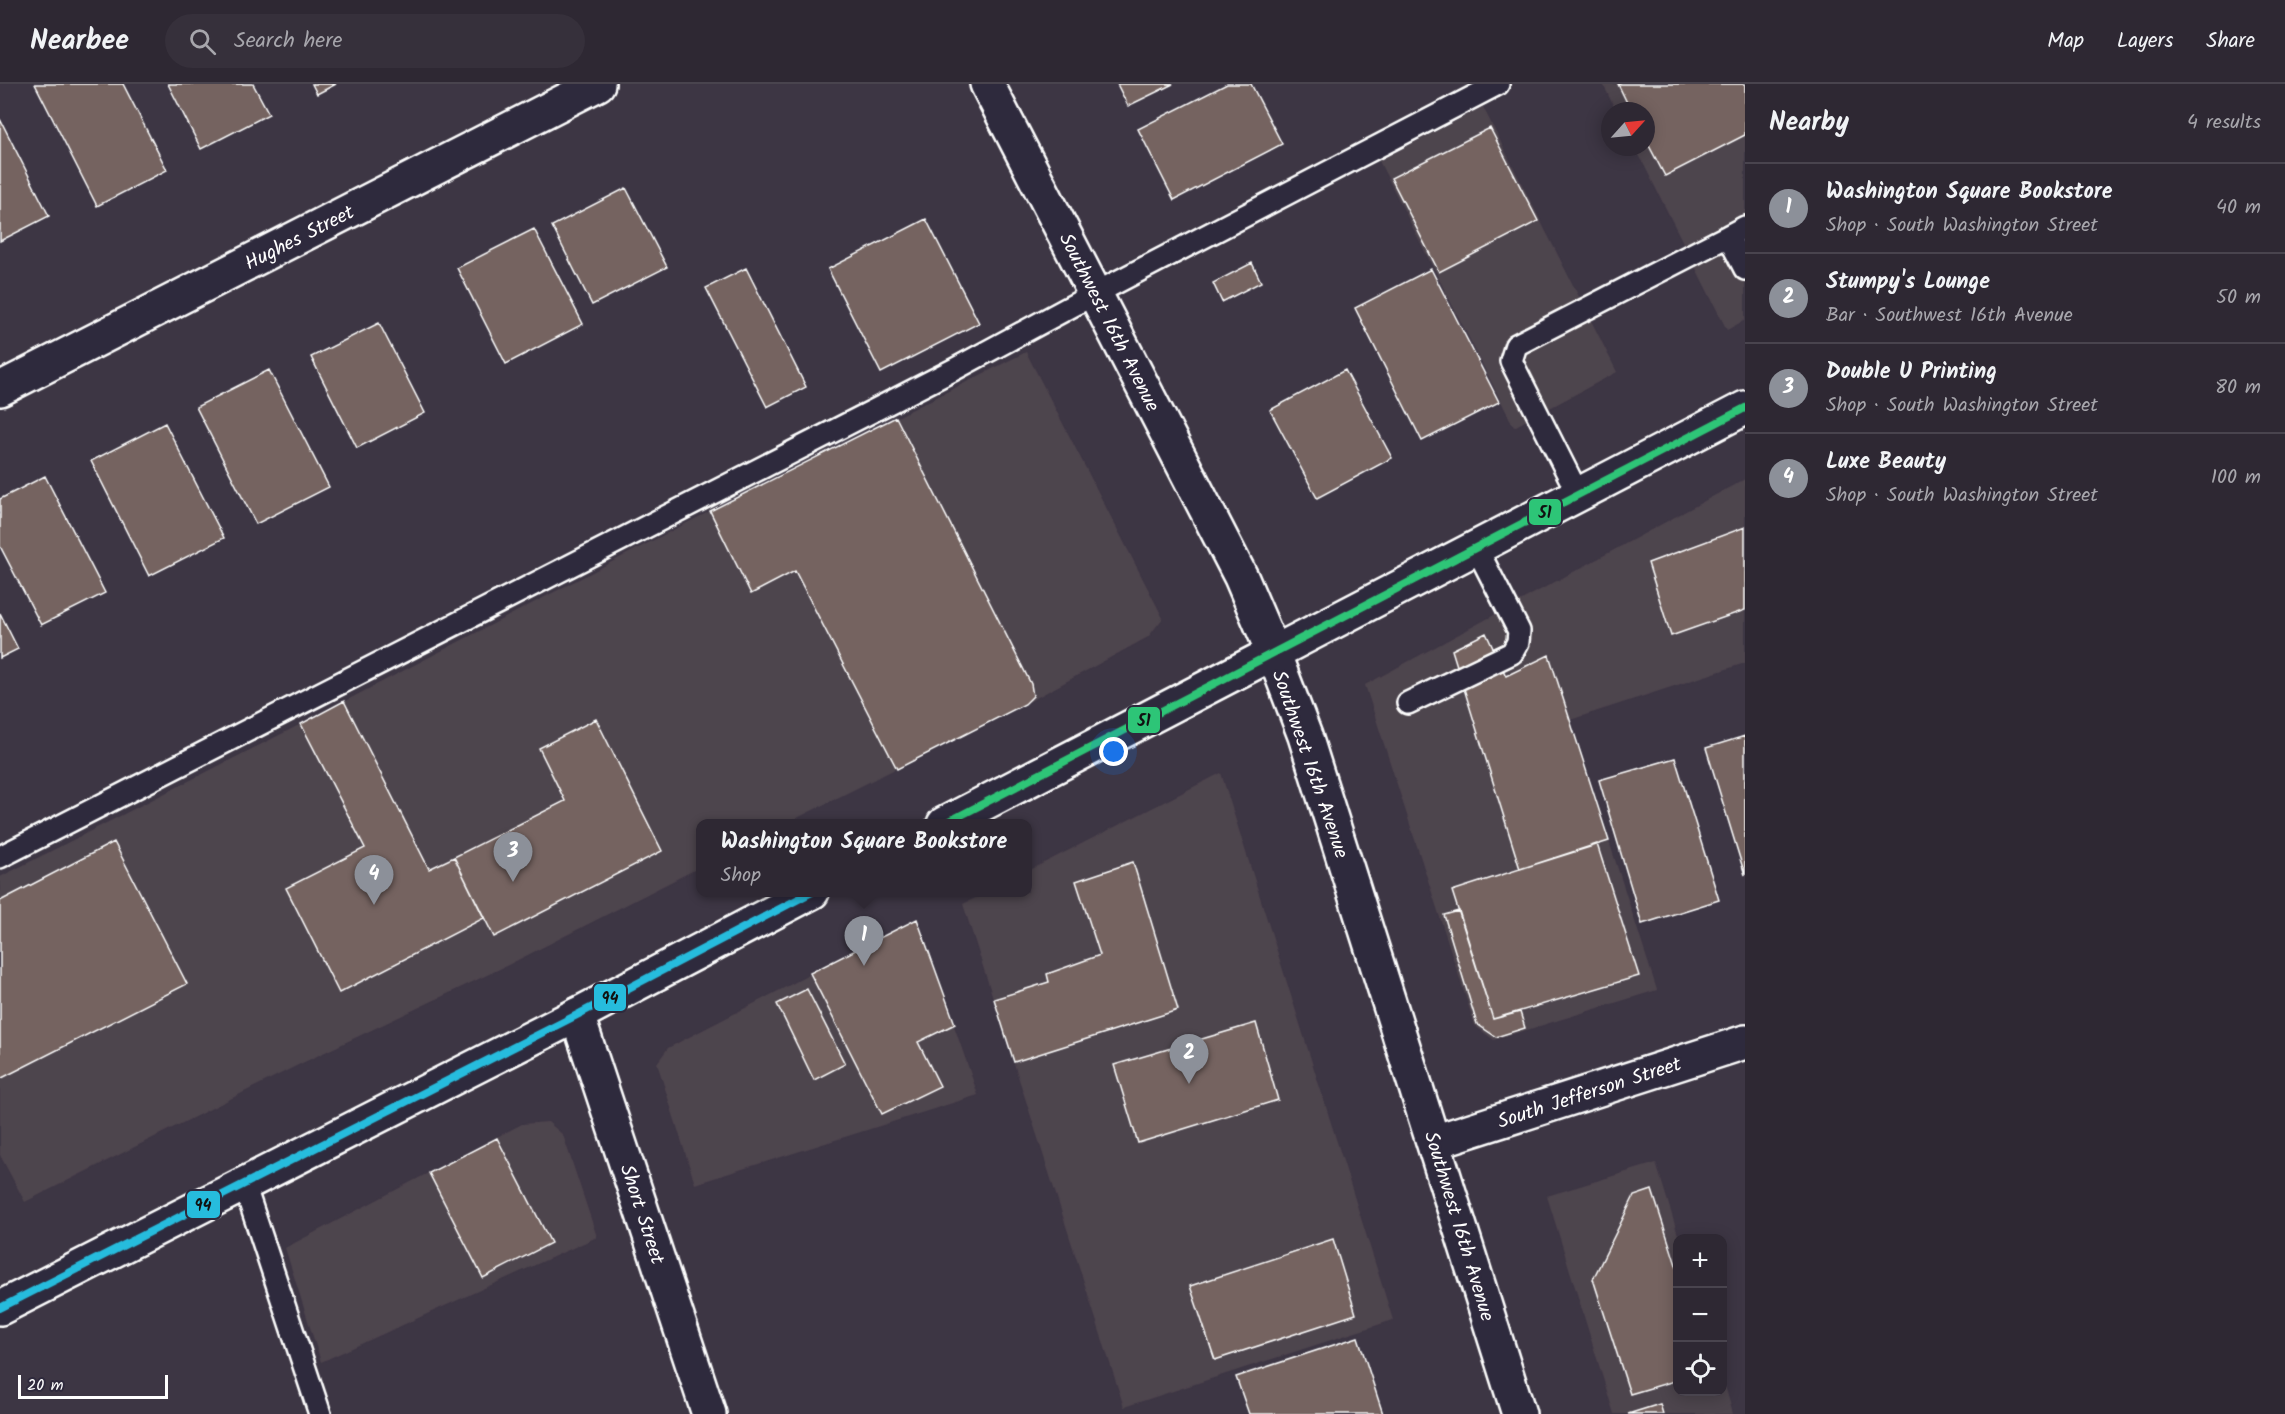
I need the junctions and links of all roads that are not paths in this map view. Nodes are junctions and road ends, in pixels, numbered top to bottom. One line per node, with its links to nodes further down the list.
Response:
1 (598, 84): 7 (street, Hughes Street)
2 (987, 84): 6 (street, Southwest 16th Avenue)
3 (1498, 84): 6 (lane)
4 (1737, 232): 5 (lane); 9 (lane)
5 (1745, 269)
6 (1096, 293): 11 (street, Southwest 16th Avenue); 14 (lane)
7 (0, 389)
8 (1745, 408): 9 (street)
9 (1578, 494): 10 (street)
10 (1476, 547): 11 (street); 12 (lane)
11 (1273, 652): 13 (street); 18 (street, Southwest 16th Avenue)
12 (1408, 703)
13 (954, 819)
14 (0, 857)
15 (802, 897): 16 (street)
16 (577, 1015): 19 (street); 22 (street, Short Street)
17 (1745, 1042): 18 (street, South Jefferson Street)
18 (1434, 1142): 23 (street, Southwest 16th Avenue)
19 (244, 1184): 20 (street); 21 (lane)
20 (0, 1308)
21 (320, 1414)
22 (709, 1414)
23 (1519, 1414)

